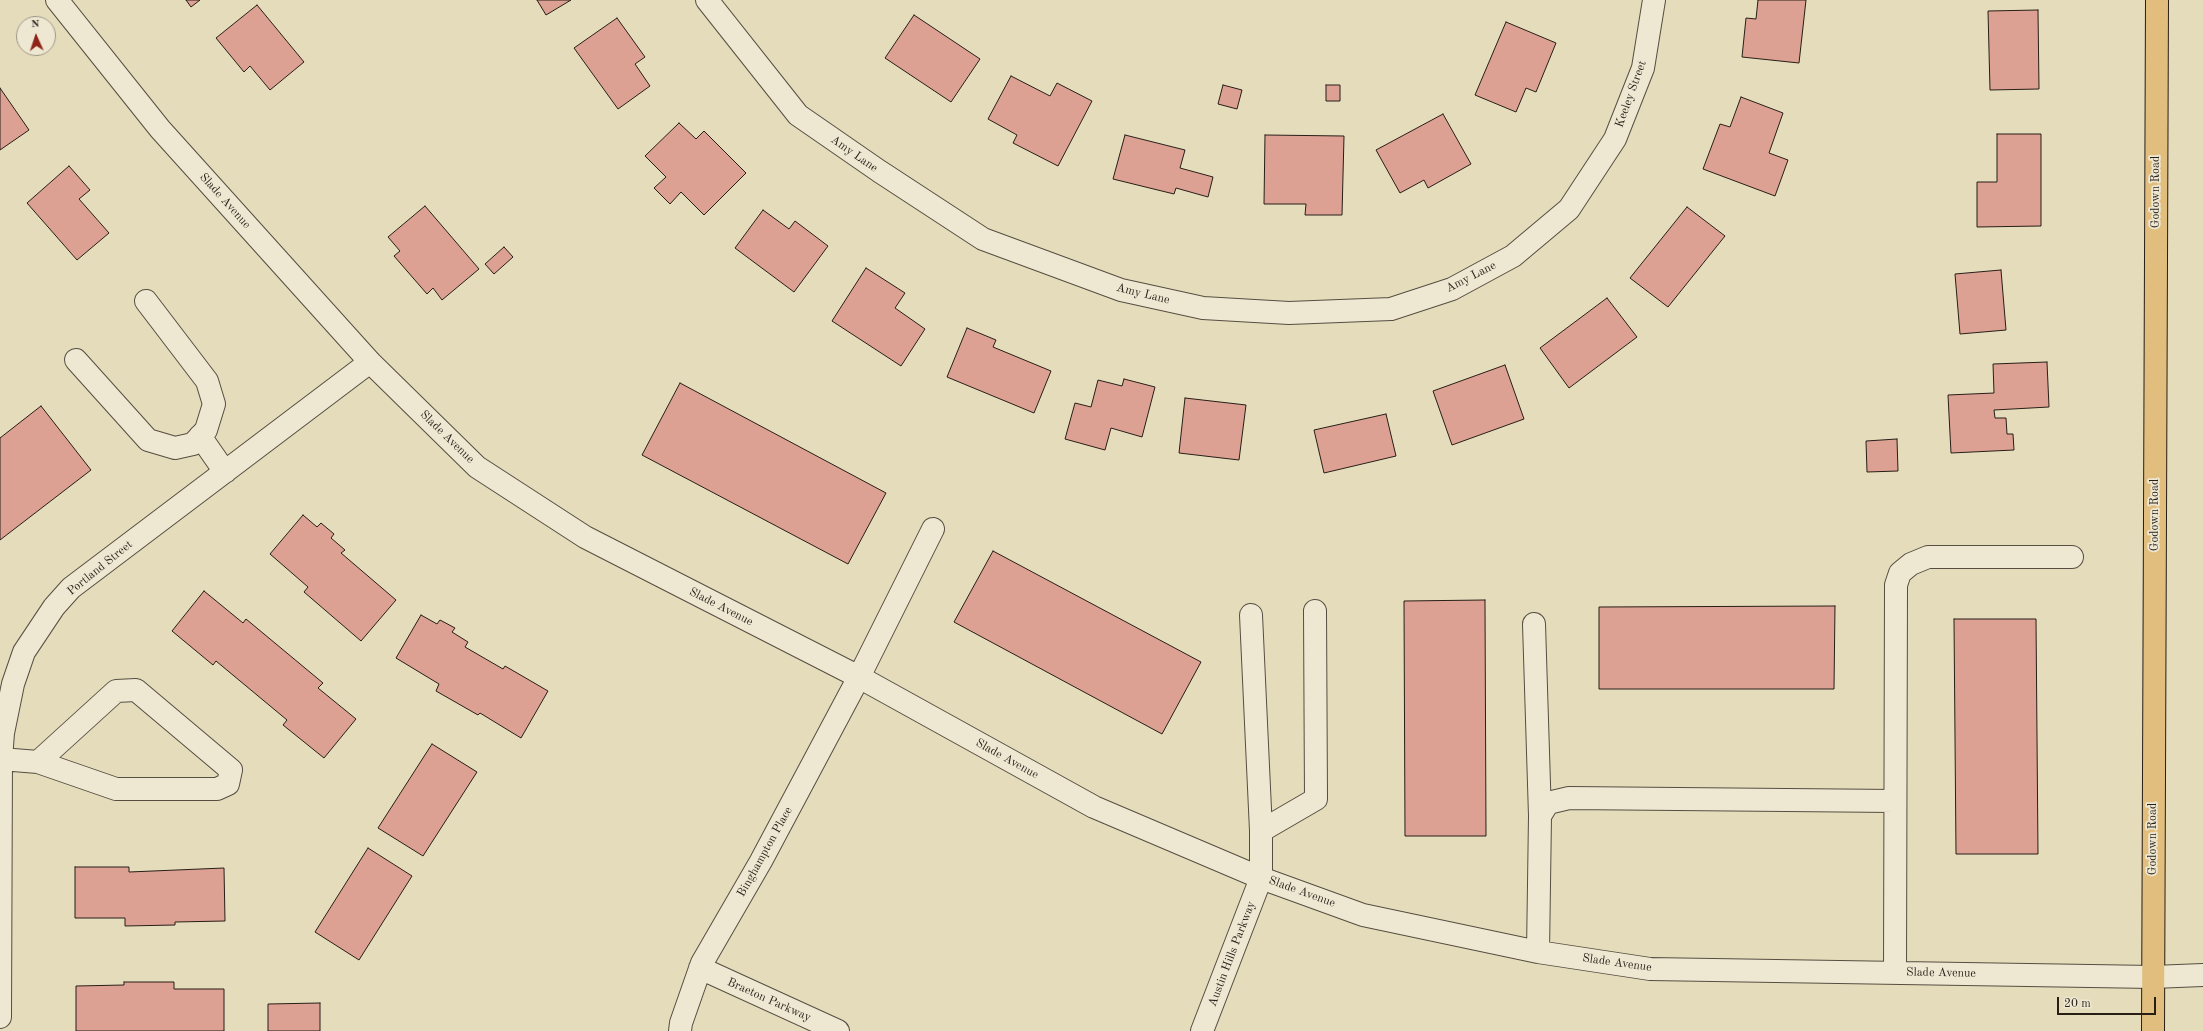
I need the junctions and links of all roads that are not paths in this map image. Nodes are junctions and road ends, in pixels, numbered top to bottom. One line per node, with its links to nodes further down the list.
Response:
1 (57, 0): 8 (street, Slade Avenue)
2 (707, 0): 5 (street, Amy Lane)
3 (1654, 0): 5 (street, Keeley Street)
4 (2157, 0): 28 (main road, Godown Road)
5 (1615, 139)
6 (146, 301): 9 (street)
7 (76, 360): 9 (street)
8 (370, 362): 10 (street, Portland Street); 16 (street, Slade Avenue)
9 (200, 436): 10 (street)
10 (225, 472): 17 (street, Portland Street)
11 (933, 529): 16 (street, Binghampton Place)
12 (2072, 557): 20 (street)
13 (1315, 612): 22 (street)
14 (1251, 615): 22 (street)
15 (1534, 624): 21 (street)
16 (859, 677): 23 (street, Slade Avenue); 25 (street, Binghampton Place)
17 (2, 733): 18 (street, Portland Street)
18 (1, 759): 19 (street); 29 (street, Portland Street)
19 (38, 762): 19 (street)
20 (1894, 801): 21 (street); 26 (street)
21 (1540, 816): 24 (street)
22 (1261, 831): 23 (street)
23 (1261, 878): 24 (street, Slade Avenue); 32 (street, Austin Hills Parkway)
24 (1538, 952): 26 (street, Slade Avenue)
25 (700, 968): 30 (street, Binghampton Place); 31 (street, Braeton Parkway)
26 (1895, 972): 28 (street, Slade Avenue)
27 (2203, 976): 28 (street, Slade Avenue)
28 (2153, 977): 33 (main road, Godown Road)
29 (0, 1017)
30 (680, 1031)
31 (838, 1031)
32 (1202, 1031)
33 (2153, 1031)

